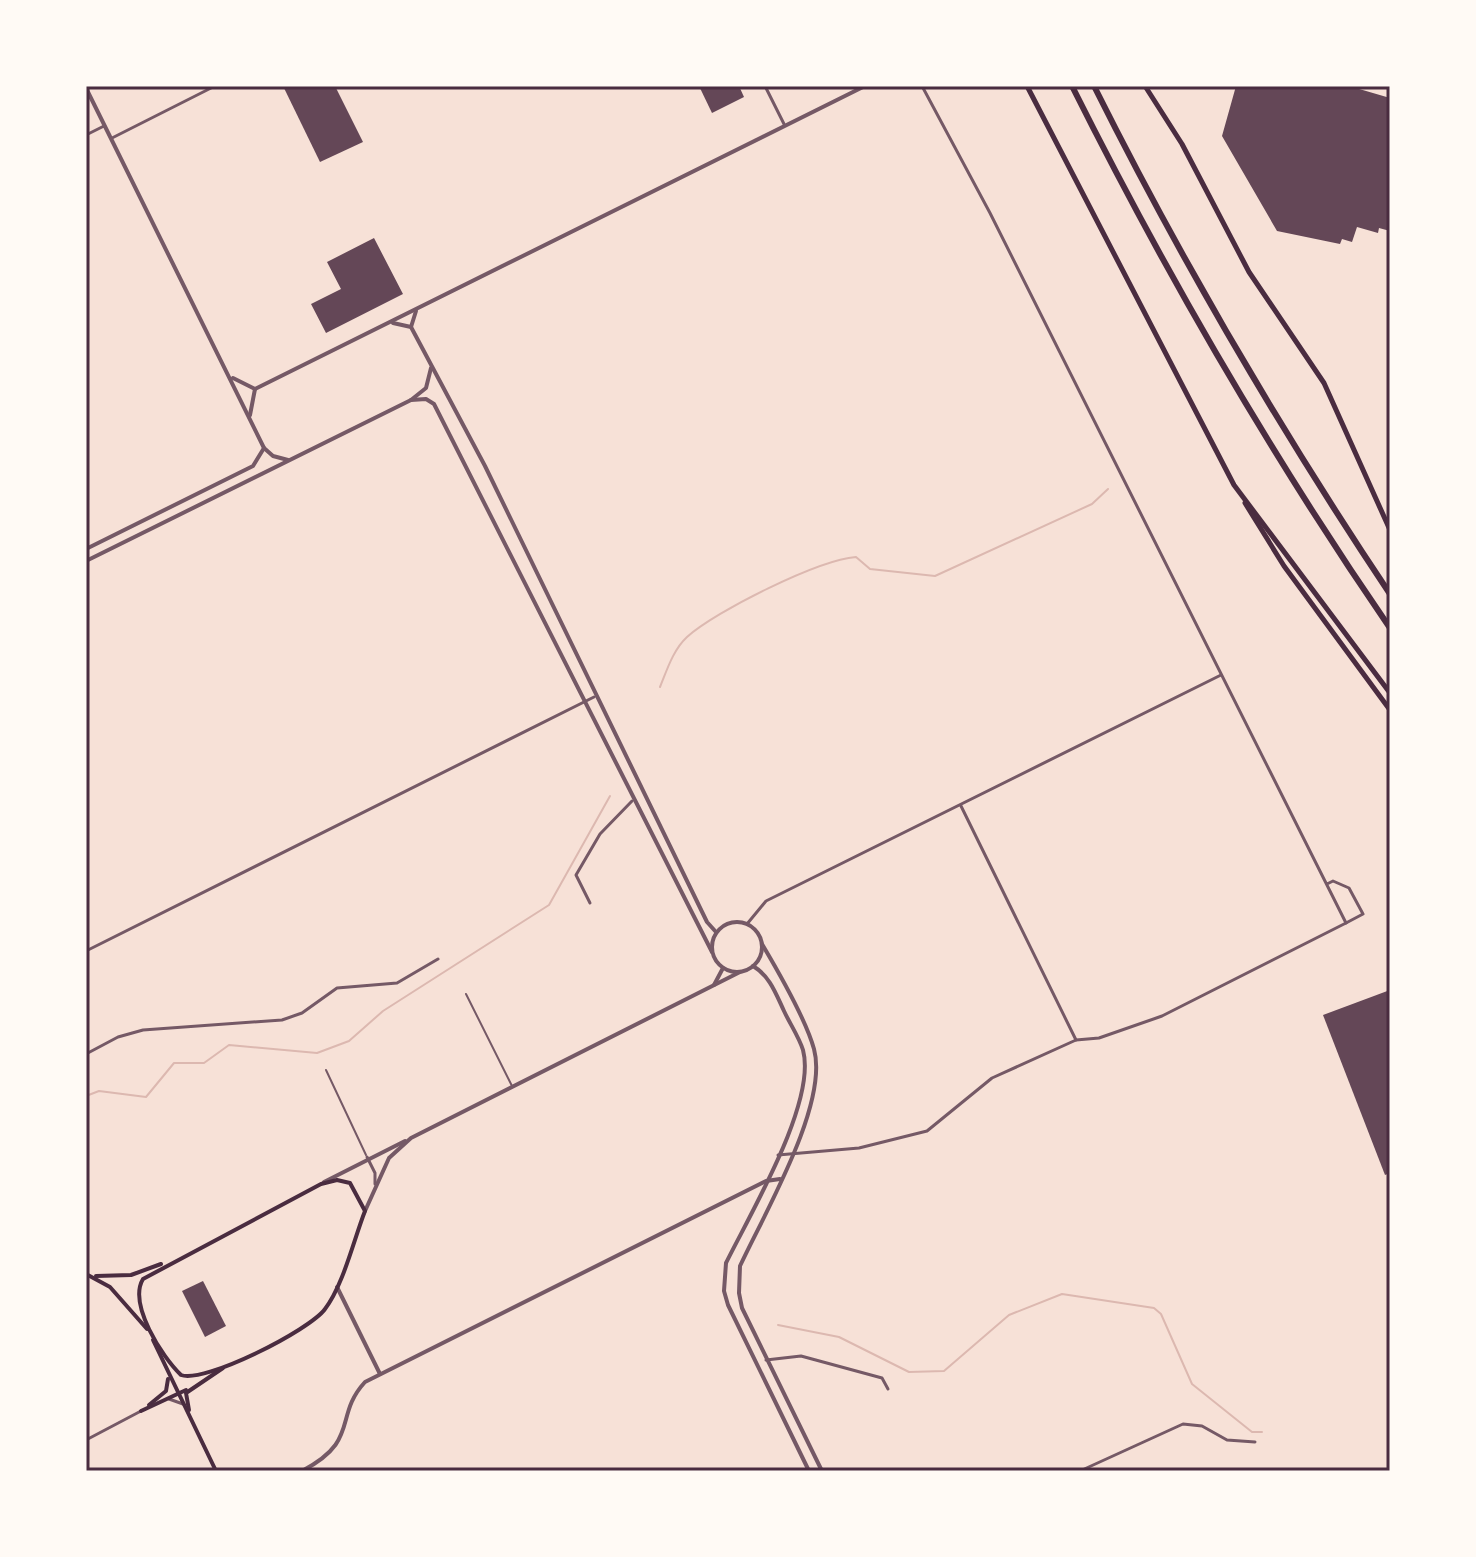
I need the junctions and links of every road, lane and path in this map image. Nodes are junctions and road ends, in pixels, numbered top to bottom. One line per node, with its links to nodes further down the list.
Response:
1 (215, 86): 13 (street)
2 (765, 86): 10 (street)
3 (865, 86): 10 (street)
4 (922, 86): 32 (street)
5 (1027, 86): 25 (main road)
6 (1072, 86): 31 (highway)
7 (1094, 86): 30 (highway)
8 (1145, 86): 27 (main road)
9 (86, 88): 11 (street)
10 (784, 124): 14 (street)
11 (105, 126): 12 (street); 13 (street)
12 (86, 135)
13 (112, 138): 18 (street)
14 (417, 308): 15 (street); 16 (street)
15 (389, 323): 16 (street); 19 (street)
16 (411, 327): 17 (street)
17 (431, 365): 20 (street); 34 (street)
18 (230, 376): 19 (street); 21 (street)
19 (255, 389): 21 (street)
20 (411, 400): 23 (street); 35 (street)
21 (250, 415): 22 (street)
22 (264, 448): 23 (street); 24 (street)
23 (288, 460): 26 (street)
24 (224, 480): 26 (street); 28 (street)
25 (1234, 485): 33 (main road); 36 (main road)
26 (228, 489): 29 (street)
27 (1390, 528)
28 (86, 549)
29 (86, 561)
30 (1390, 594)
31 (1390, 628)
32 (1221, 675): 38 (street); 39 (street)
33 (1390, 693)
34 (594, 697): 35 (street); 43 (street)
35 (583, 703): 37 (street); 45 (street)
36 (1390, 710)
37 (632, 801): 40 (street); 46 (street)
38 (961, 805): 42 (street); 53 (street)
39 (1327, 884): 41 (street); 41 (street)
40 (590, 903)
41 (1346, 923): 53 (street)
42 (747, 924): 43 (street); 44 (street)
43 (716, 932): 46 (street)
44 (762, 944): 48 (street); 59 (street)
45 (86, 951)
46 (712, 952): 49 (street)
47 (438, 959): 54 (street)
48 (753, 966): 50 (street); 58 (street)
49 (723, 968): 50 (street); 51 (street)
50 (740, 972): 51 (street)
51 (713, 988): 56 (street)
52 (466, 994): 56 (lane)
53 (1076, 1040): 59 (street)
54 (86, 1054)
55 (326, 1070): 60 (lane)
56 (513, 1088): 57 (street)
57 (411, 1138): 60 (street); 64 (street)
58 (778, 1155): 59 (street); 62 (street)
59 (791, 1155): 61 (street)
60 (367, 1157): 63 (street); 64 (street)
61 (780, 1179): 62 (street); 70 (street)
62 (766, 1181): 72 (street); 85 (street)
63 (321, 1184): 65 (main road); 66 (main road)
64 (375, 1184): 65 (street)
65 (365, 1211): 68 (main road)
66 (171, 1261): 67 (main road); 69 (main road)
67 (89, 1275): 69 (main road)
68 (336, 1286): 71 (main road); 72 (street)
69 (149, 1330): 71 (main road); 73 (main road)
70 (766, 1360): 75 (street); 86 (street)
71 (230, 1363): 74 (main road)
72 (380, 1374): 84 (street)
73 (168, 1376): 76 (main road); 79 (main road)
74 (191, 1388): 76 (main road); 80 (main road)
75 (888, 1389)
76 (176, 1395): 77 (main road); 78 (main road)
77 (165, 1400): 78 (street); 79 (main road)
78 (183, 1404): 80 (main road)
79 (141, 1411): 81 (street)
80 (193, 1420): 83 (main road)
81 (86, 1440)
82 (1255, 1442): 87 (street)
83 (216, 1471)
84 (302, 1471)
85 (809, 1471)
86 (822, 1471)
87 (1080, 1471)

